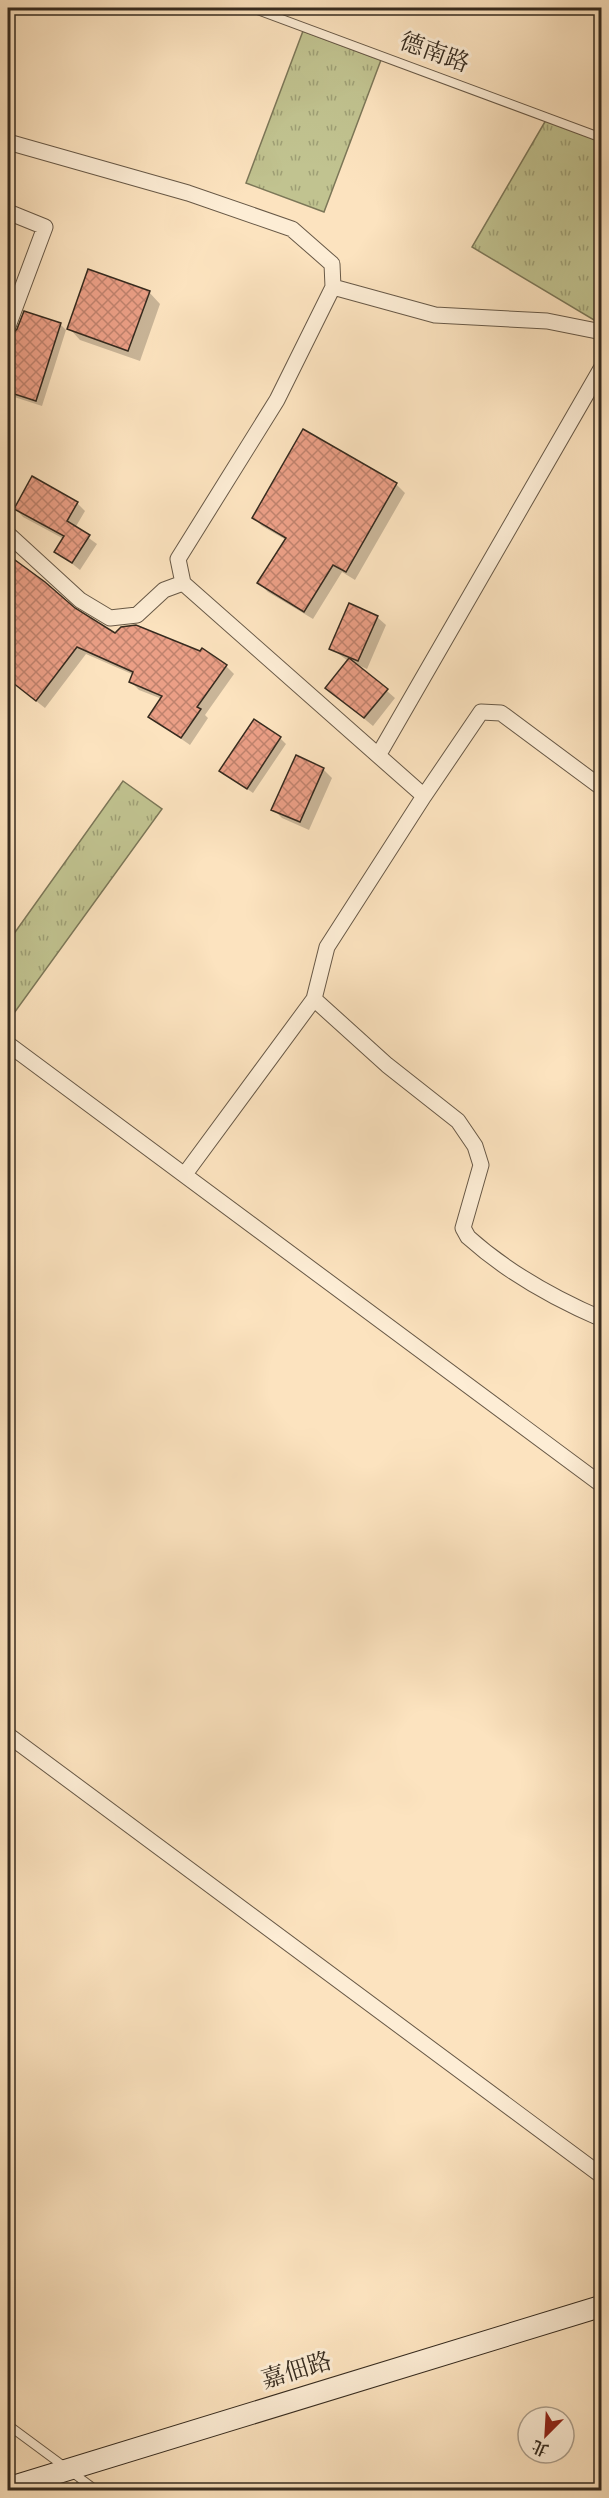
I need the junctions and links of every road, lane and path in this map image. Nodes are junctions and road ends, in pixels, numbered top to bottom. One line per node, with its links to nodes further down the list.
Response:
1 (252, 8): 2 (lane, 德南路)
2 (602, 138)
3 (8, 142): 5 (street)
4 (8, 212): 6 (street)
5 (333, 287): 7 (street); 10 (street)
6 (8, 326)
7 (602, 332)
8 (602, 367): 11 (street)
9 (8, 534): 10 (street)
10 (183, 583): 11 (street)
11 (379, 754): 13 (street)
12 (602, 788): 13 (street)
13 (424, 796): 14 (street)
14 (314, 999): 16 (street); 17 (street)
15 (8, 1044): 16 (street)
16 (185, 1174): 18 (street)
17 (602, 1319)
18 (602, 1485)
19 (8, 1735): 20 (street)
20 (602, 2176)
21 (602, 2306): 23 (street, 嘉佃路)
22 (8, 2425): 23 (lane)
23 (67, 2469): 24 (street, 嘉佃路); 25 (lane)
24 (8, 2488)
25 (96, 2490)

